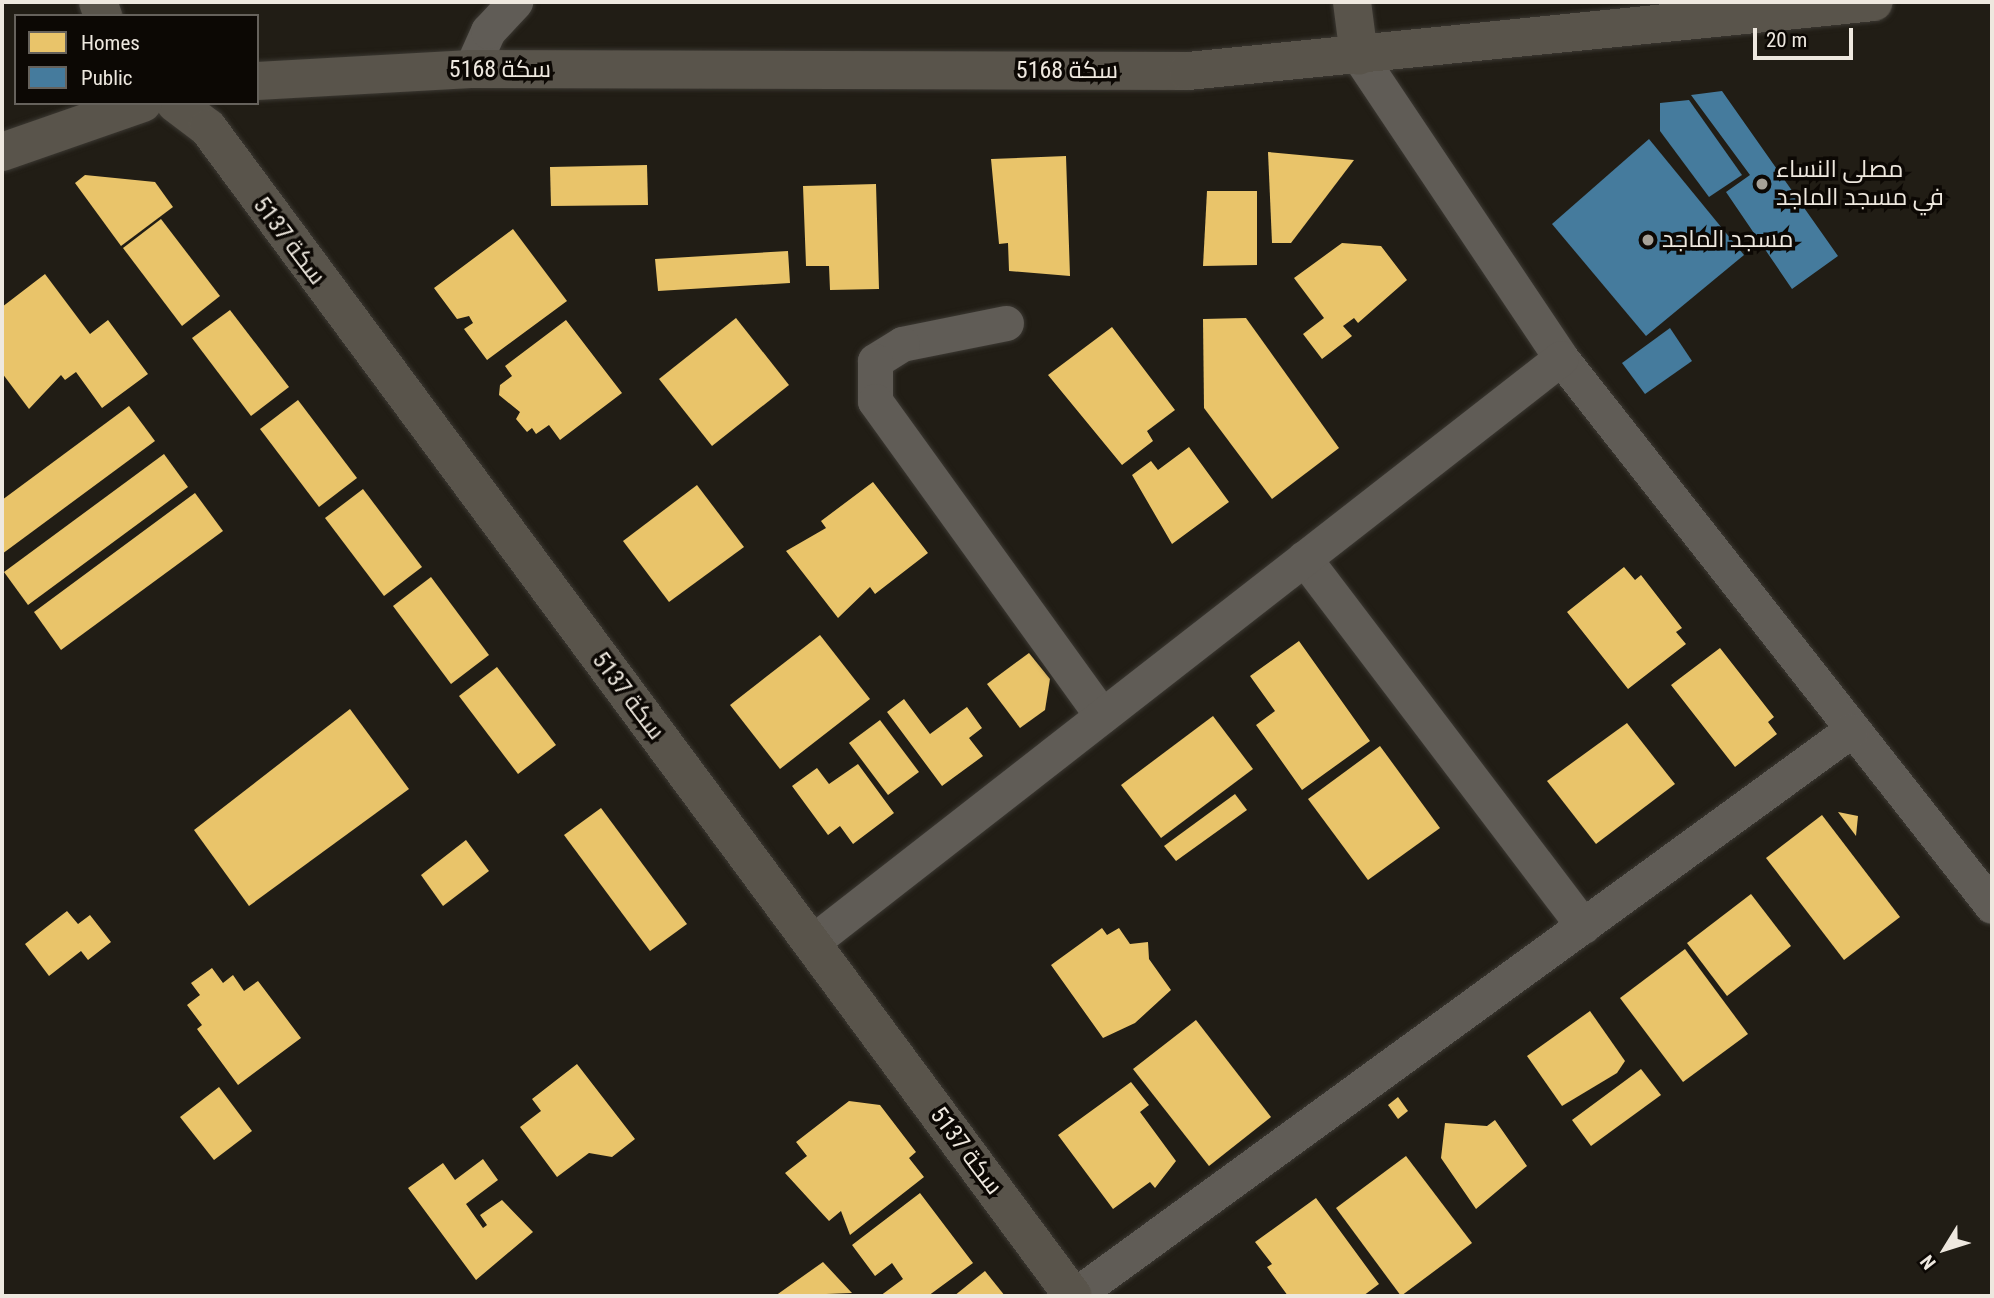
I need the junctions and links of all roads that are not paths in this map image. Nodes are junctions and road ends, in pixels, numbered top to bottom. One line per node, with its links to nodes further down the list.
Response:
1 (515, 2): 6 (street)
2 (1352, 2): 5 (street)
3 (1874, 2): 4 (street, سكة 5168)
4 (1734, 9): 5 (street, سكة 5168)
5 (1359, 56): 6 (street, سكة 5168); 12 (street)
6 (471, 69): 7 (street, سكة 5168)
7 (259, 81)
8 (137, 105): 10 (street)
9 (178, 105): 18 (street, سكة 5137)
10 (2, 152)
11 (1006, 323): 14 (street)
12 (1561, 358): 13 (street); 15 (street)
13 (1304, 558): 14 (street); 17 (street)
14 (1102, 716): 18 (street)
15 (1850, 731): 16 (street); 17 (street)
16 (1992, 906)
17 (1583, 926): 19 (street)
18 (811, 943): 19 (street, سكة 5137)
19 (1073, 1296)

